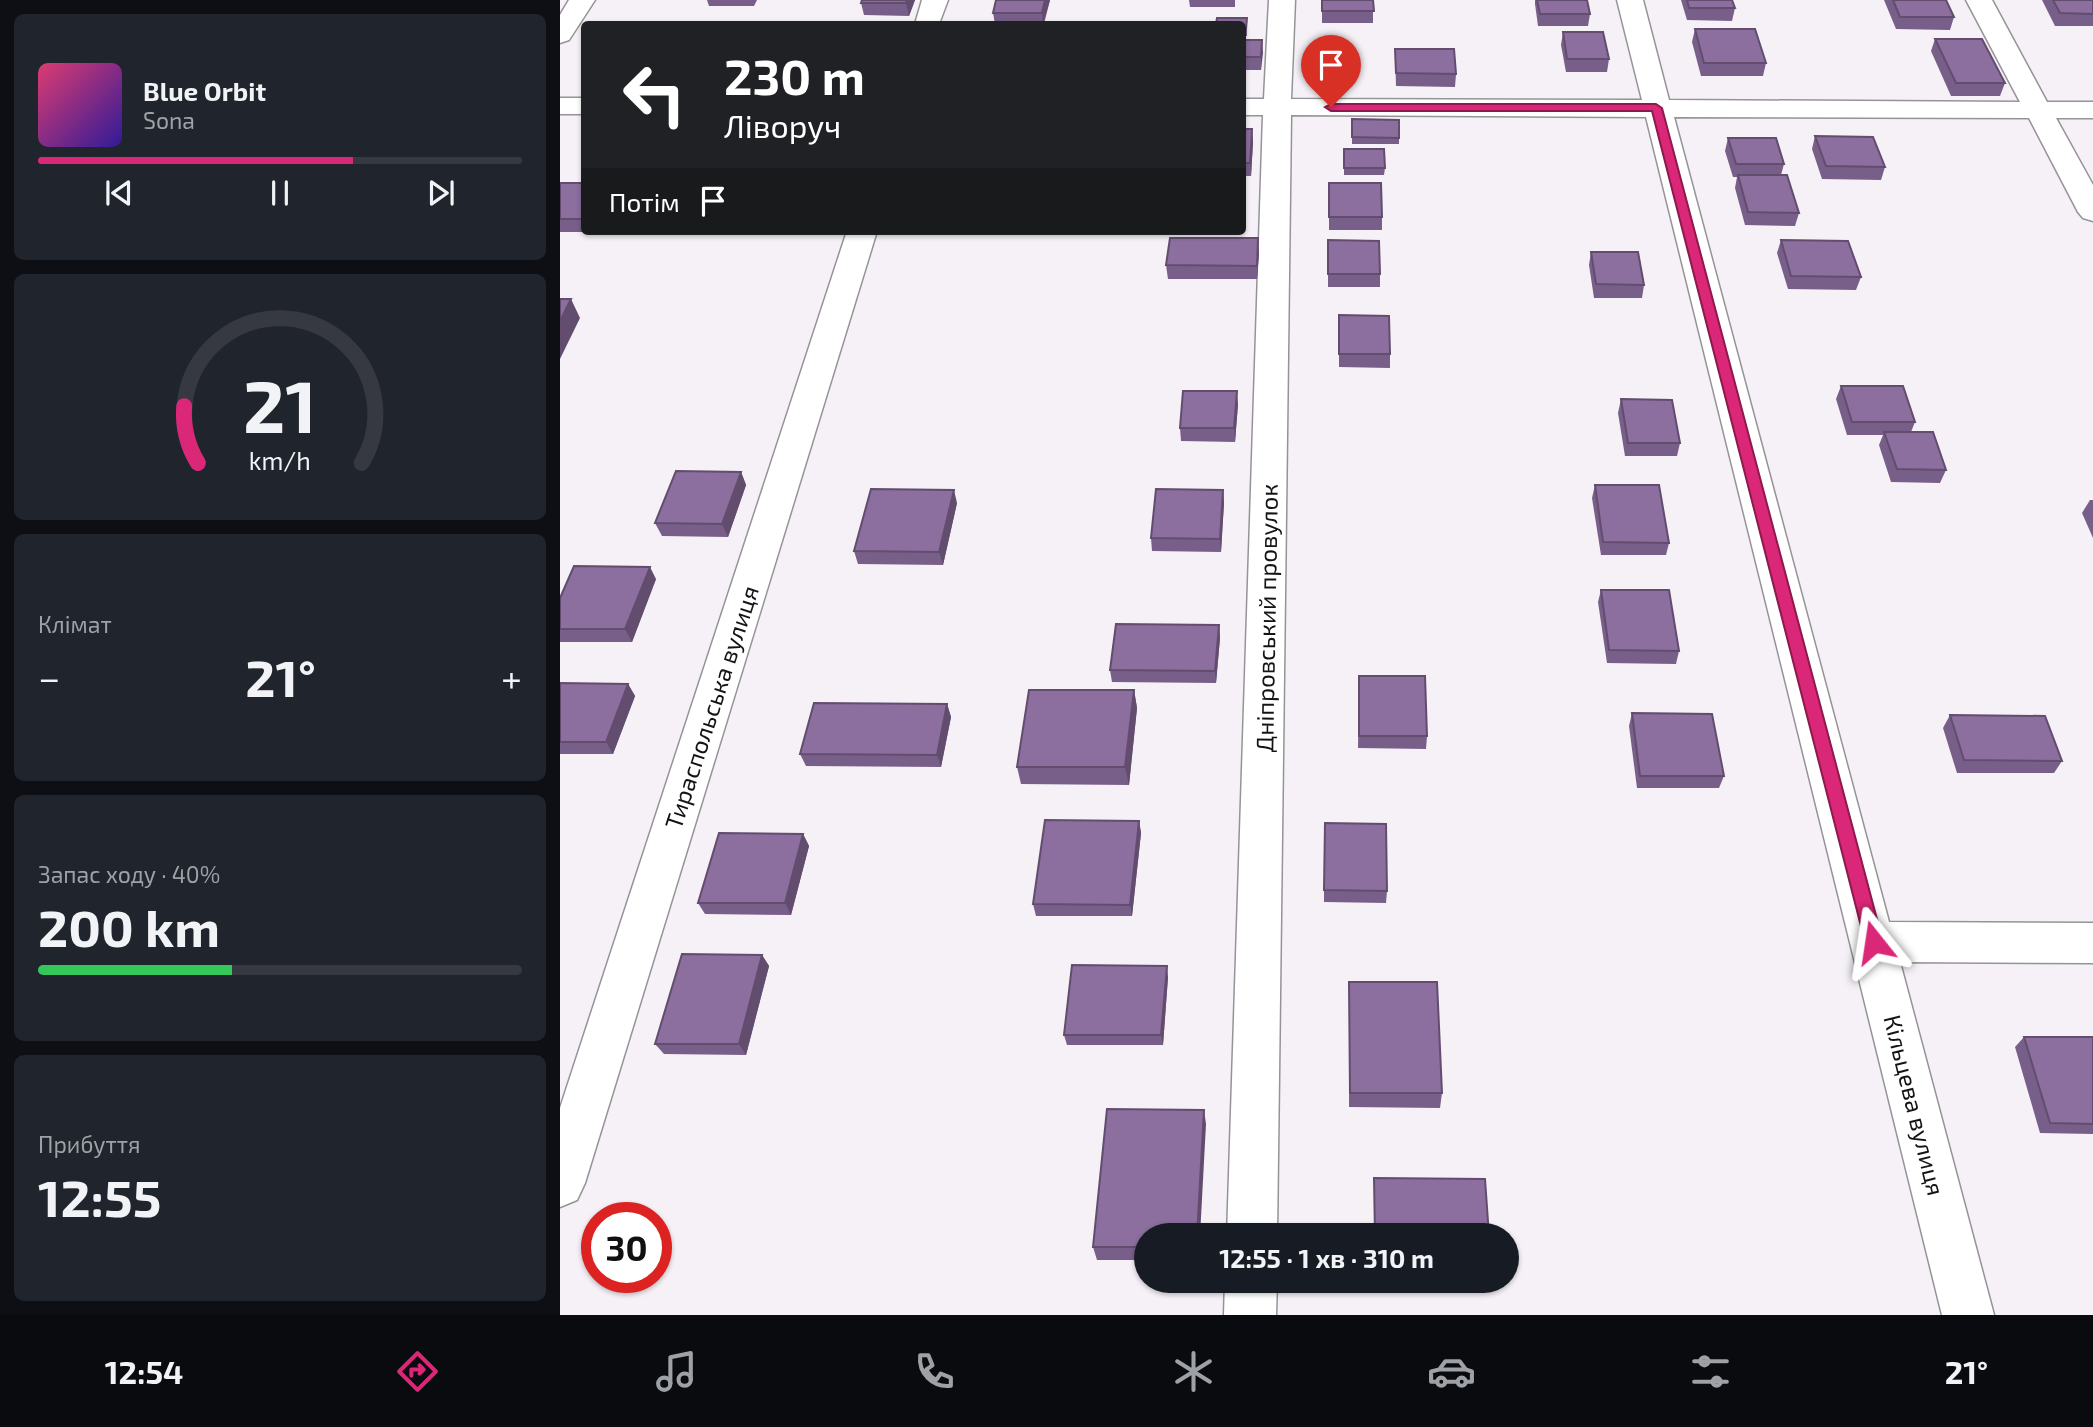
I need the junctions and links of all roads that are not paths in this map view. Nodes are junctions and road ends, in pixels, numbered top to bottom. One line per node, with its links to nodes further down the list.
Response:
1 (582, 0): 7 (street)
2 (935, 0): 6 (street)
3 (1282, 0): 10 (street, Дніпровський провулок)
4 (1630, 0): 11 (street, Кільцева вулиця)
5 (1979, 0): 12 (street)
6 (929, 21)
7 (560, 35)
8 (560, 106): 9 (street)
9 (581, 106)
10 (1260, 107): 11 (street); 19 (street, Дніпровський провулок)
11 (1656, 108): 12 (street); 16 (street, Кільцева вулиця)
12 (2037, 110): 13 (street); 14 (street)
13 (2093, 110)
14 (2093, 212)
15 (861, 235): 18 (street, Тираспольська вулиця)
16 (1874, 942): 17 (street); 22 (street, Кільцева вулиця)
17 (2093, 943)
18 (560, 1183)
19 (1252, 1223)
20 (1251, 1293): 21 (street)
21 (1250, 1315)
22 (1968, 1315)

